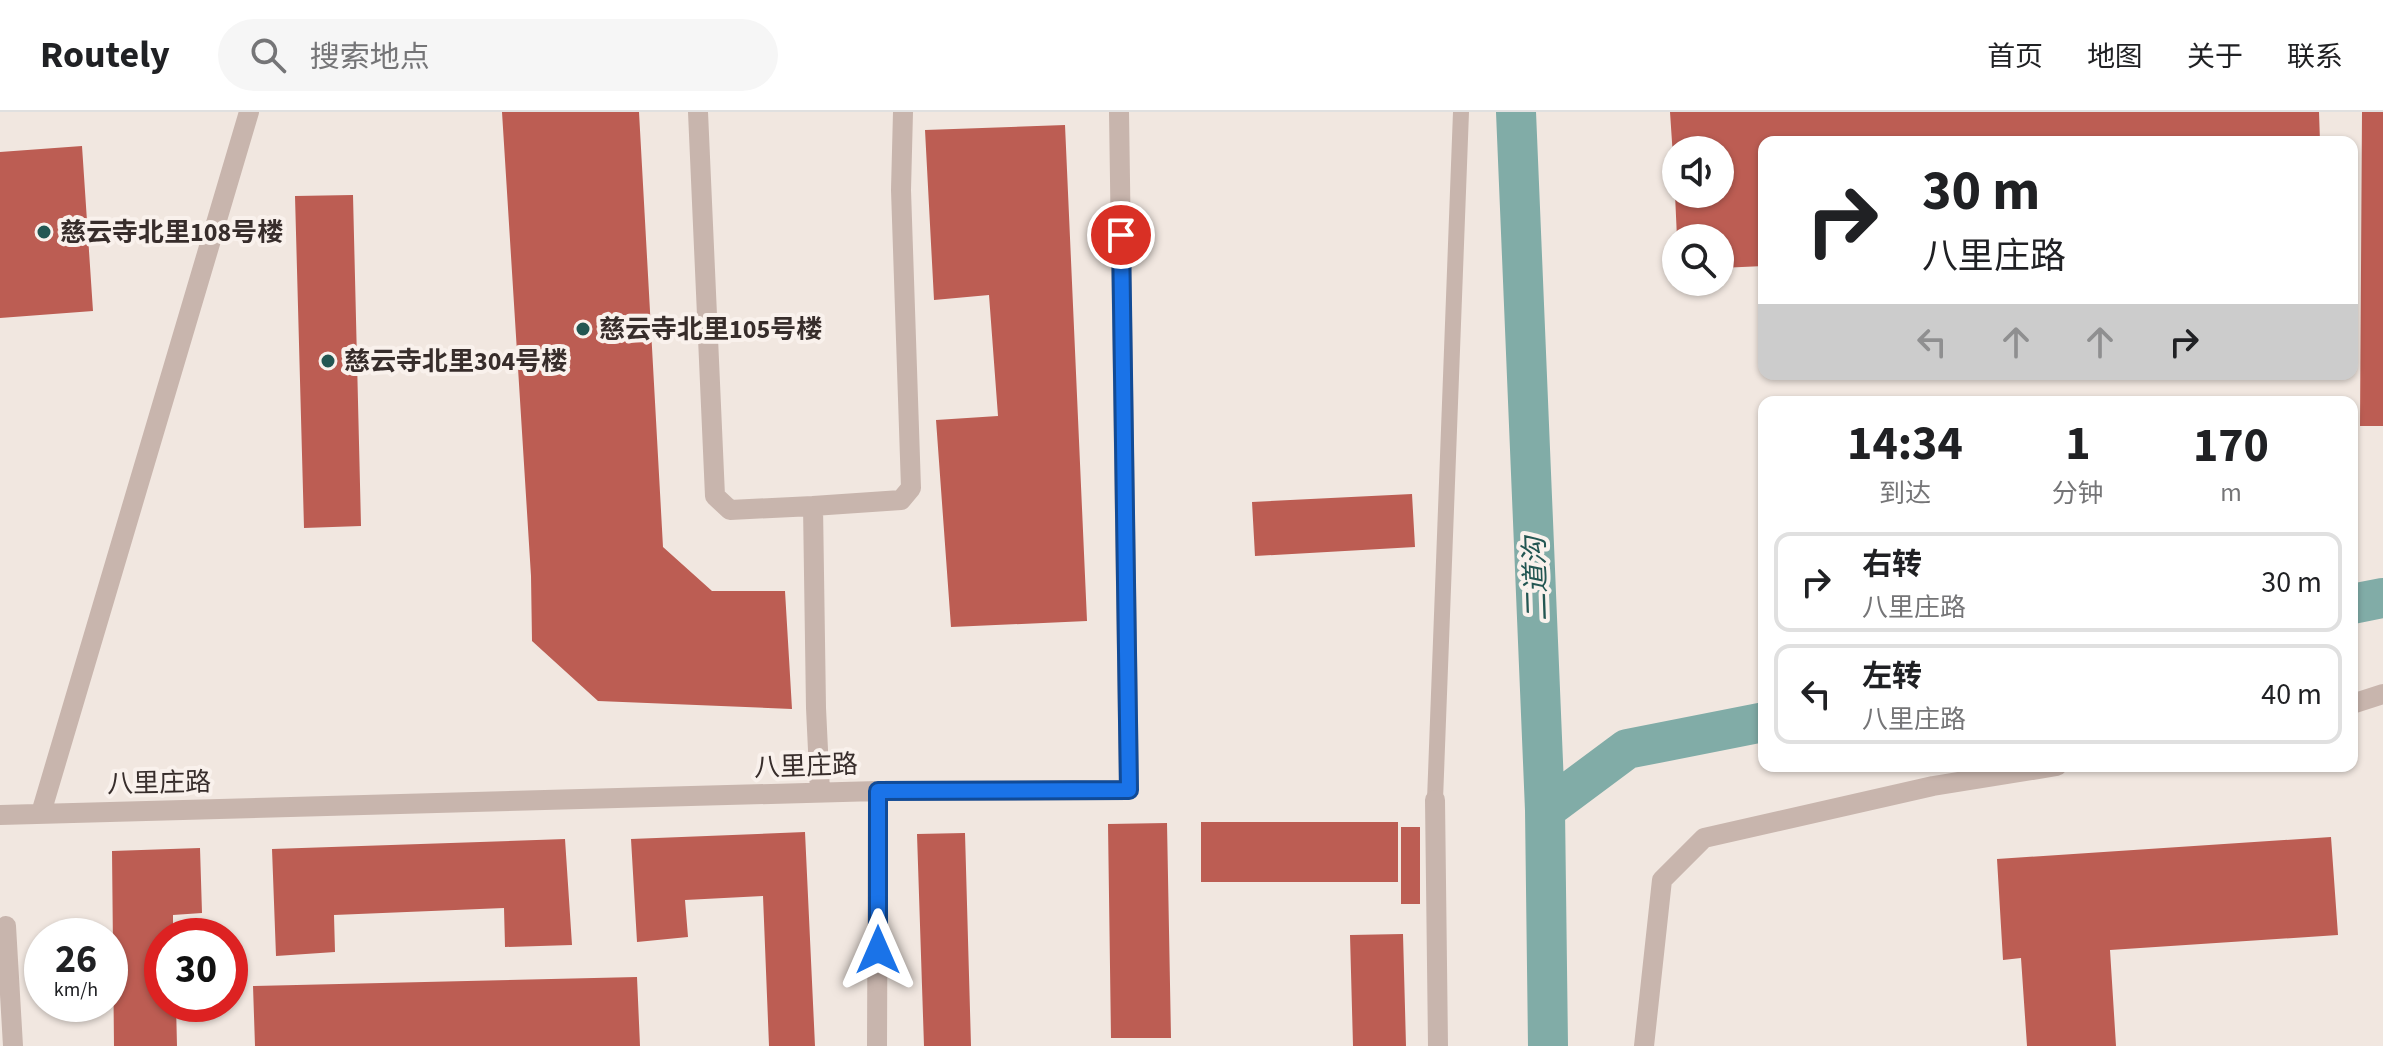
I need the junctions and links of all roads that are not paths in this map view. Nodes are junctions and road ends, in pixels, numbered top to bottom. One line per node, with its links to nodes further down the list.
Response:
1 (249, 112): 13 (street)
2 (698, 112): 6 (street)
3 (903, 112): 6 (street)
4 (1119, 112): 10 (street, 八里庄路)
5 (1461, 112): 12 (lane)
6 (813, 506): 11 (street)
7 (2383, 694): 8 (street)
8 (2358, 702)
9 (2020, 772): 19 (street)
10 (878, 791): 11 (street, 八里庄路); 17 (street)
11 (820, 792): 13 (street, 八里庄路)
12 (1435, 800): 18 (street)
13 (41, 813): 14 (street, 八里庄路)
14 (0, 815)
15 (6, 926): 16 (street)
16 (13, 1046)
17 (877, 1046)
18 (1438, 1046)
19 (1644, 1046)

